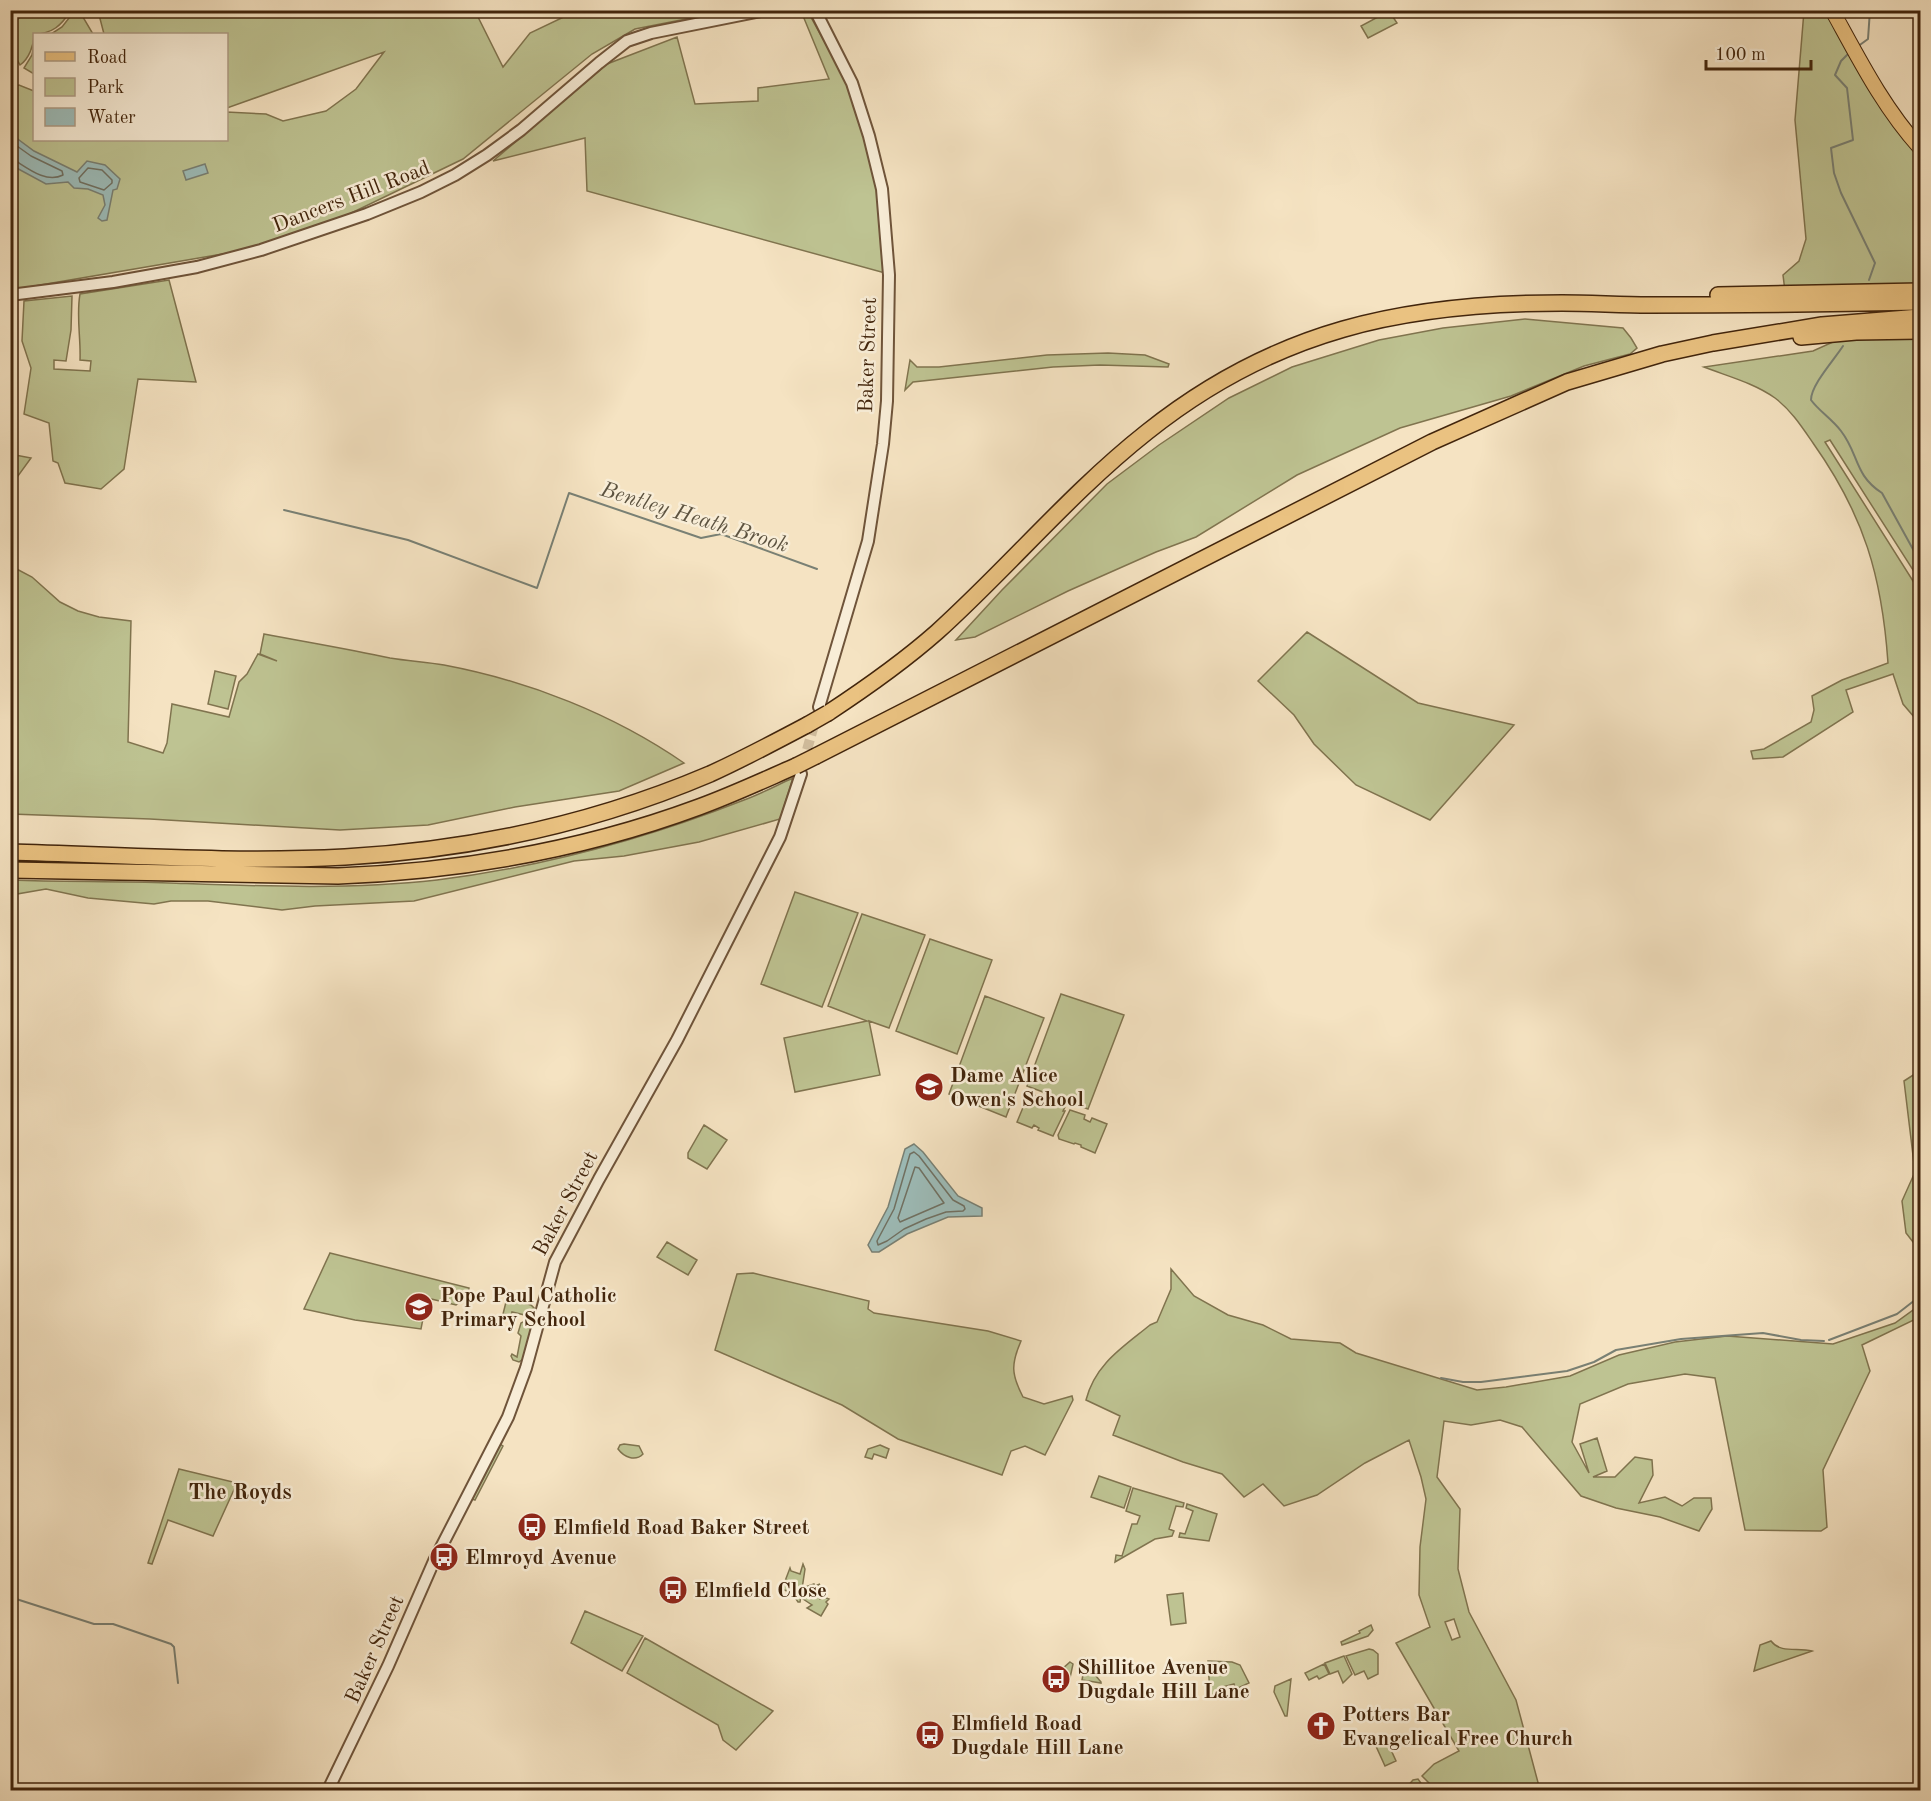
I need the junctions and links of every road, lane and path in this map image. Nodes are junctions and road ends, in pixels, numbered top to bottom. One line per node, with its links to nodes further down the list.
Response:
1 (766, 10): 6 (street, Dancers Hill Road)
2 (815, 10): 12 (street, Baker Street)
3 (1832, 10): 4 (main road)
4 (1920, 148)
5 (1920, 291): 8 (highway)
6 (10, 295)
7 (1920, 302): 8 (highway)
8 (1565, 303): 12 (highway)
9 (1920, 317): 11 (highway)
10 (1920, 331): 11 (highway)
11 (1555, 389): 13 (highway, bridge)
12 (824, 710): 14 (highway, bridge)
13 (798, 770): 15 (highway); 16 (street, Baker Street)
14 (10, 852)
15 (10, 870)
16 (328, 1791)

